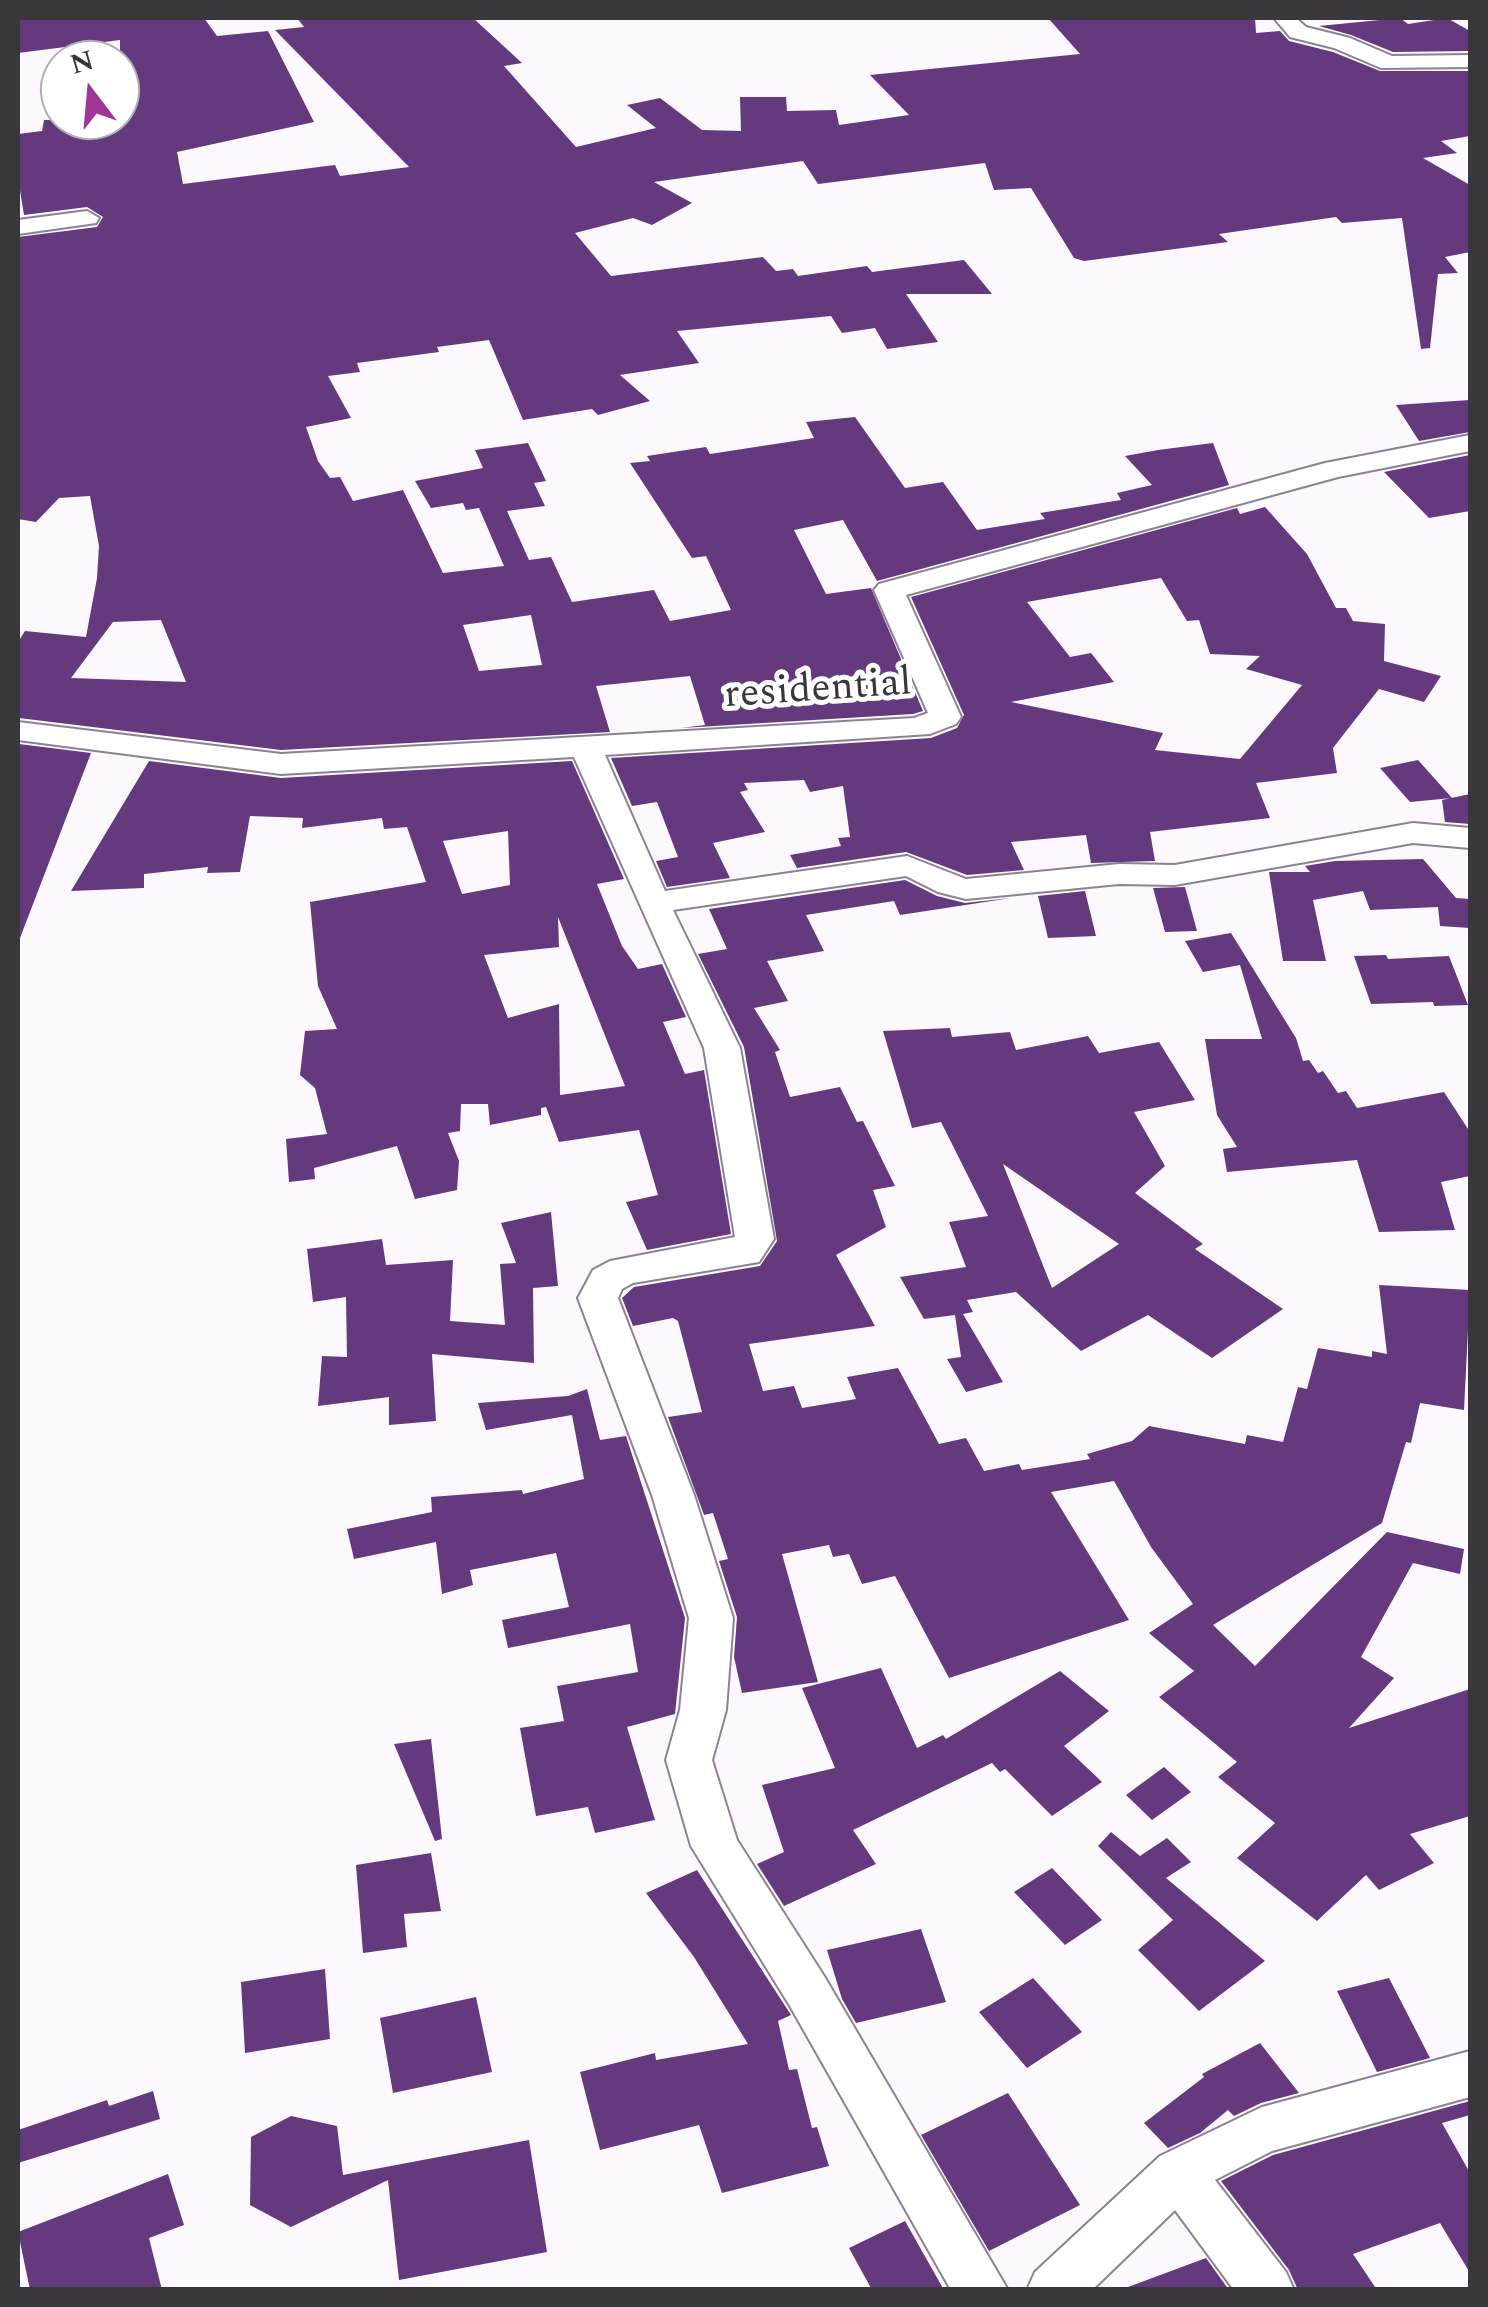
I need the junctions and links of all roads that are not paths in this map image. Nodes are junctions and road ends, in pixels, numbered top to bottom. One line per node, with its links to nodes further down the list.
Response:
1 (1286, 18): 2 (street)
2 (1470, 61)
3 (86, 218): 4 (street)
4 (18, 228)
5 (1470, 443): 7 (street, residential)
6 (18, 730): 7 (street, residential)
7 (586, 748): 9 (street)
8 (1470, 838): 9 (street)
9 (653, 903): 12 (street)
10 (1470, 2074): 11 (street)
11 (1178, 2173): 13 (street); 14 (street)
12 (982, 2290)
13 (1054, 2290)
14 (1267, 2290)

